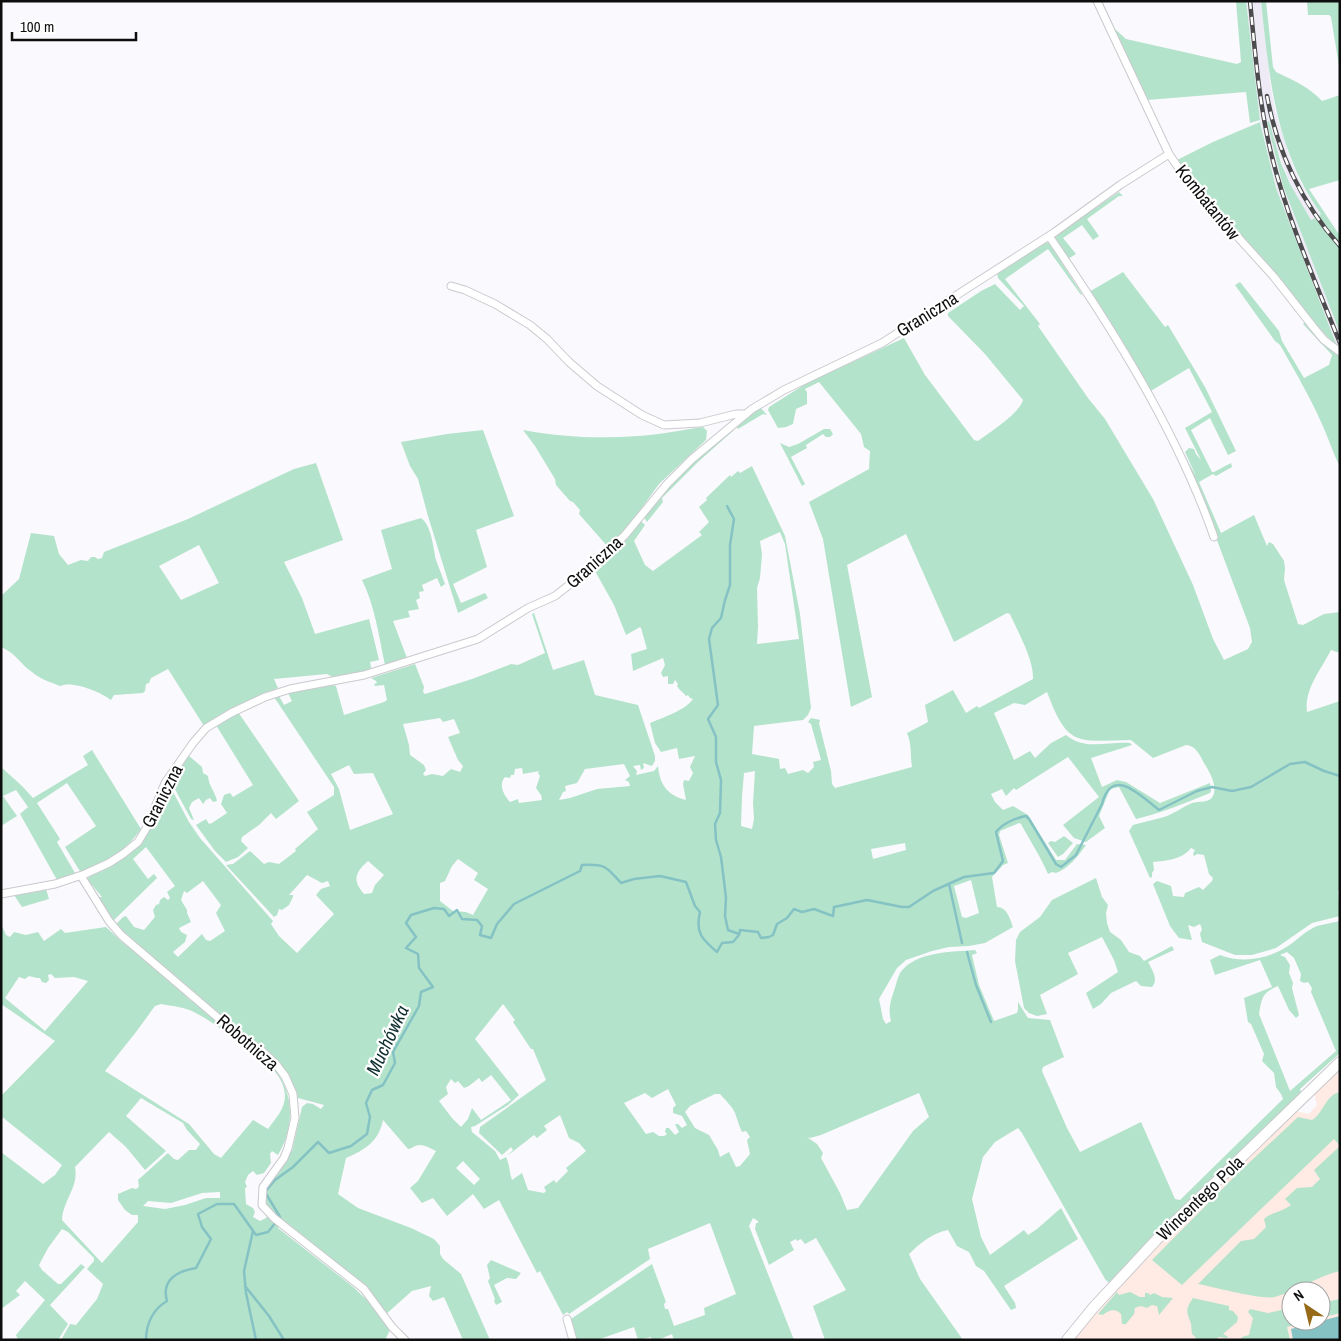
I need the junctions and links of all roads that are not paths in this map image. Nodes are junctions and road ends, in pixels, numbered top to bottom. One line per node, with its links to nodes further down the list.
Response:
1 (1097, 1): 2 (street, Kombatantów)
2 (1169, 154): 3 (street, Graniczna); 5 (street, Kombatantów)
3 (1049, 236): 6 (street, Graniczna); 7 (street)
4 (451, 286): 6 (street)
5 (1340, 352)
6 (746, 414): 8 (street, Graniczna)
7 (1214, 537)
8 (81, 876): 9 (street, Graniczna); 12 (street, Robotnicza)
9 (1, 894)
10 (1340, 1062): 14 (street, Wincentego Pola)
11 (567, 1319): 13 (street)
12 (406, 1340)
13 (573, 1340)
14 (1067, 1340)

